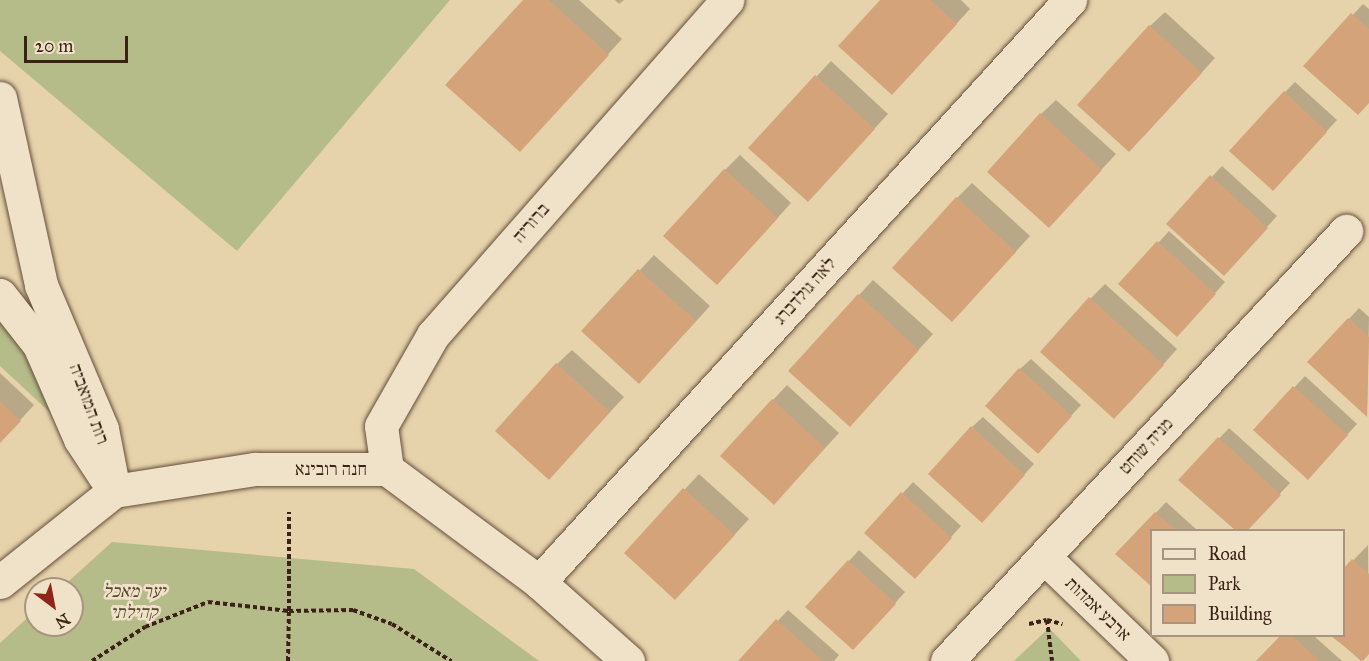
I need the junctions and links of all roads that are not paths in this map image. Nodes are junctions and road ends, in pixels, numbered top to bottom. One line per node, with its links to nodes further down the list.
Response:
1 (727, 0): 6 (street, ברוריה)
2 (1070, 0): 10 (street, לאה גולדברג)
3 (0, 98): 7 (street, רות המואביה)
4 (1346, 231): 8 (street, מניה שוחט)
5 (0, 295): 7 (street, רות המואביה)
6 (387, 469): 7 (street, חנה רובינא); 10 (street, חנה רובינא)
7 (114, 491): 9 (street, חנה רובינא)
8 (1044, 557): 12 (street, מניה שוחט); 13 (street, ארבע אמהות)
9 (0, 582)
10 (539, 582): 11 (street, חנה רובינא)
11 (628, 661)
12 (947, 661)
13 (1152, 661)

